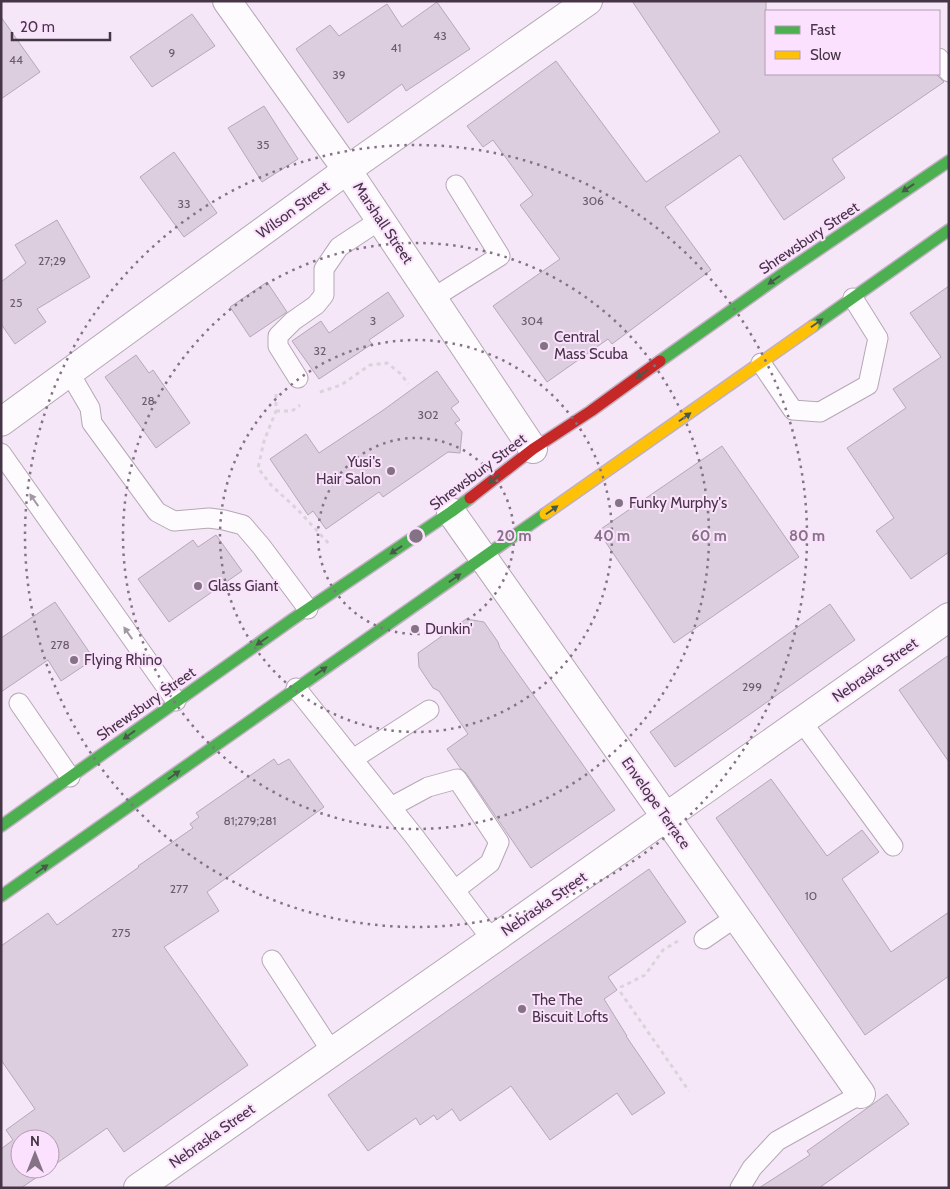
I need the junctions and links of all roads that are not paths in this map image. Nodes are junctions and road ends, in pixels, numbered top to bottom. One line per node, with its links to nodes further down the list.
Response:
1 (228, 1): 6 (street, Marshall Street)
2 (588, 1): 6 (street, Wilson Street)
3 (940, 59): 4 (lane)
4 (949, 72)
5 (949, 161): 16 (main road, Shrewsbury Street, one-way to 16)
6 (347, 170): 8 (street, Marshall Street); 13 (street, Wilson Street)
7 (456, 186): 10 (lane)
8 (380, 220): 10 (street, Marshall Street); 14 (lane)
9 (949, 230): 11 (main road)
10 (432, 298): 16 (street, Marshall Street)
11 (852, 298): 12 (main road, one-way to 11); 12 (lane)
12 (761, 362): 19 (main road, one-way to 12)
13 (69, 372): 15 (street, Wilson Street); 20 (lane)
14 (294, 372)
15 (1, 422)
16 (533, 449): 18 (main road, Shrewsbury Street, one-way to 18)
17 (1, 454): 23 (lane, one-way to 17)
18 (451, 512): 19 (street, Envelope Terrace); 20 (main road, Shrewsbury Street, one-way to 20)
19 (483, 558): 22 (main road, one-way to 19); 30 (street, Envelope Terrace)
20 (308, 609): 23 (main road, Shrewsbury Street, one-way to 23)
21 (949, 617): 26 (street, Nebraska Street)
22 (296, 688): 27 (lane); 34 (main road, one-way to 22)
23 (176, 702): 28 (main road, Shrewsbury Street, one-way to 28)
24 (19, 703): 28 (lane)
25 (428, 710): 27 (lane)
26 (802, 722): 30 (street, Nebraska Street); 32 (lane)
27 (353, 759): 29 (lane)
28 (70, 777): 31 (main road, Shrewsbury Street)
29 (391, 807): 33 (lane); 33 (lane)
30 (666, 818): 35 (street, Envelope Terrace); 37 (street, Nebraska Street)
31 (1, 826)
32 (893, 846)
33 (455, 890): 37 (lane)
34 (1, 896)
35 (736, 917): 36 (lane); 40 (street, Envelope Terrace)
36 (694, 938)
37 (492, 940): 39 (street, Nebraska Street)
38 (272, 960): 39 (lane)
39 (332, 1052): 41 (street, Nebraska Street)
40 (861, 1094): 42 (lane)
41 (138, 1188)
42 (740, 1188)

